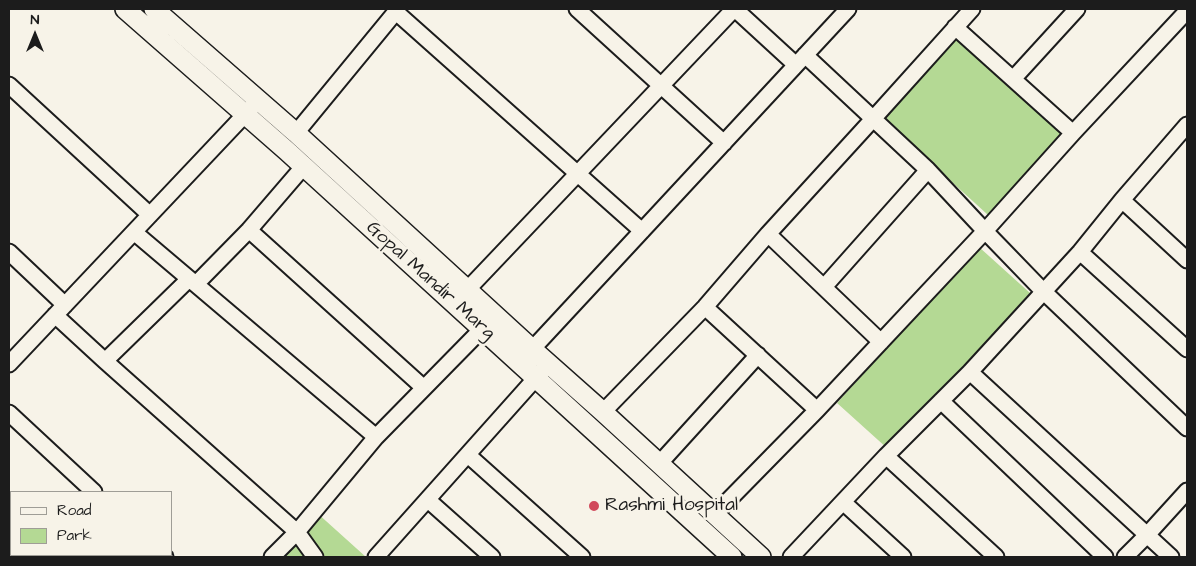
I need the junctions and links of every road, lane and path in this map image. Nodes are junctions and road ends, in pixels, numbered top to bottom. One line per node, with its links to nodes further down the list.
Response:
1 (125, 9): 16 (street, Gopal Mandir Marg)
2 (154, 9): 15 (street, Gopal Mandir Marg)
3 (577, 9): 14 (street)
4 (734, 9): 11 (street); 14 (street)
5 (848, 9): 11 (street)
6 (972, 9): 10 (street)
7 (1076, 9): 12 (street)
8 (397, 10): 19 (street); 24 (street)
9 (1187, 11): 20 (street)
10 (955, 27): 12 (street); 17 (street)
11 (800, 60): 17 (street); 21 (street)
12 (1012, 79): 20 (street)
13 (9, 85): 26 (street)
14 (661, 85): 21 (street); 24 (street)
15 (258, 100): 16 (street); 19 (street, Gopal Mandir Marg)
16 (245, 114): 22 (street, Gopal Mandir Marg); 26 (street)
17 (874, 119): 23 (street); 31 (street)
18 (1187, 125): 25 (street)
19 (296, 133): 37 (street, Gopal Mandir Marg)
20 (1073, 133): 30 (street)
21 (724, 142): 28 (street)
22 (304, 166): 27 (street); 41 (street, Gopal Mandir Marg)
23 (928, 170): 30 (street); 36 (street)
24 (578, 174): 28 (street); 37 (street)
25 (1122, 200): 33 (street); 34 (street)
26 (150, 215): 29 (street)
27 (249, 230): 35 (street); 52 (street)
28 (642, 231): 43 (street)
29 (134, 232): 35 (street); 40 (street)
30 (985, 232): 38 (street); 42 (street)
31 (768, 234): 36 (street); 39 (street)
32 (9, 252): 40 (street)
33 (1080, 252): 38 (street); 44 (street)
34 (1187, 260)
35 (192, 282): 46 (street); 58 (street)
36 (824, 287): 42 (street)
37 (467, 290): 43 (street, Gopal Mandir Marg)
38 (1043, 291): 50 (street); 57 (street)
39 (705, 307): 45 (street); 55 (street)
40 (60, 310): 46 (street); 48 (street)
41 (482, 329): 47 (street, Gopal Mandir Marg); 52 (street)
42 (881, 342): 54 (street)
43 (532, 349): 47 (street); 49 (street, Gopal Mandir Marg)
44 (1187, 349)
45 (758, 355): 54 (street); 61 (street)
46 (105, 361): 67 (street)
47 (520, 363): 51 (street, Gopal Mandir Marg)
48 (9, 364)
49 (549, 364): 51 (street); 55 (street, Gopal Mandir Marg)
50 (970, 372): 53 (street); 68 (street)
51 (536, 378): 59 (street); 74 (street, Gopal Mandir Marg)
52 (424, 388): 58 (street)
53 (941, 401): 60 (street); 79 (street)
54 (817, 410): 66 (street)
55 (604, 412): 61 (street, Gopal Mandir Marg)
56 (9, 413): 62 (street)
57 (1187, 428)
58 (376, 437): 67 (street)
59 (468, 455): 64 (street); 73 (street)
60 (886, 456): 65 (street); 78 (street)
61 (659, 464): 66 (street, Gopal Mandir Marg)
62 (93, 491)
63 (1187, 491): 68 (street)
64 (428, 500): 71 (street); 72 (street)
65 (843, 502): 76 (street); 77 (street)
66 (714, 515): 75 (street, Gopal Mandir Marg)
67 (297, 532): 69 (street); 70 (street)
68 (1147, 535): 80 (street); 81 (street)
69 (272, 557)
70 (315, 557)
71 (376, 557)
72 (492, 557)
73 (582, 557)
74 (732, 557)
75 (761, 557)
76 (791, 557)
77 (903, 557)
78 (996, 557)
79 (1105, 557)
80 (1125, 557)
81 (1171, 557)

